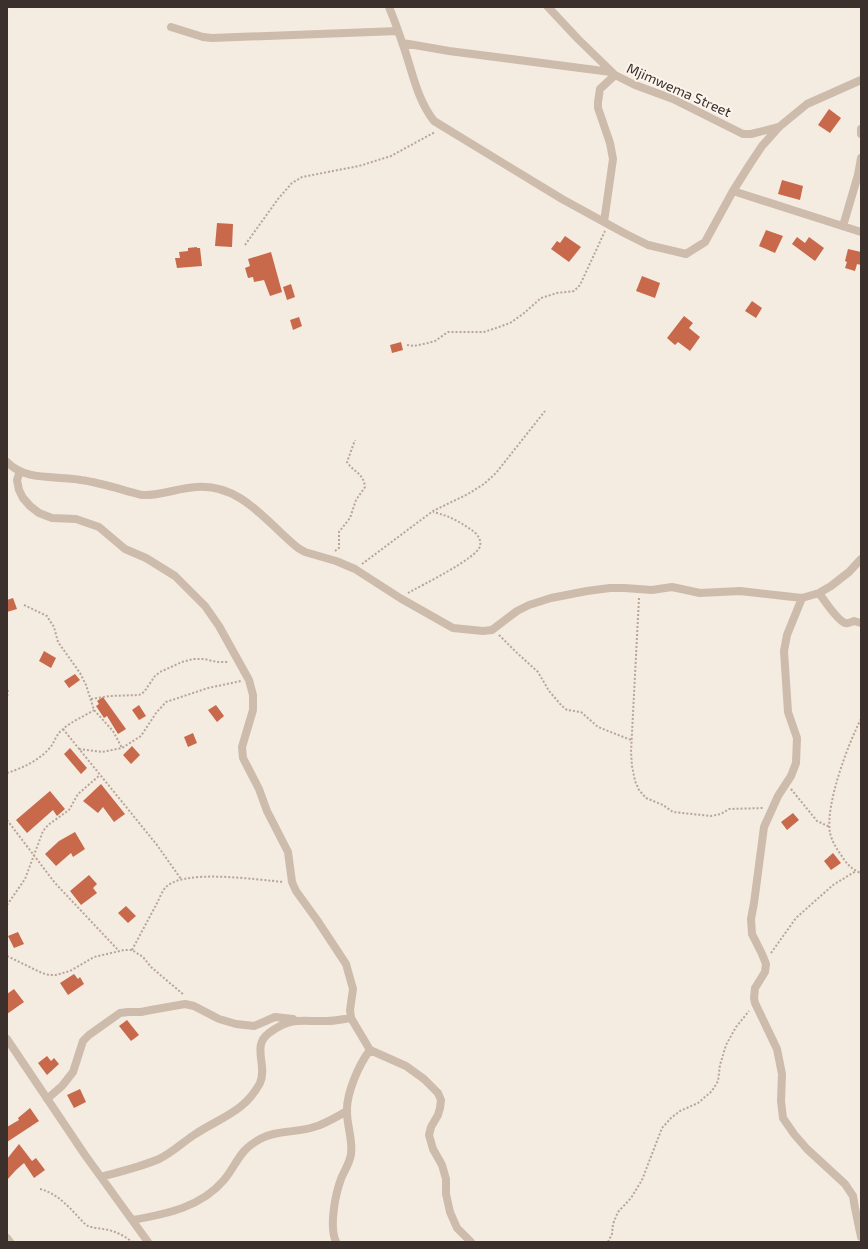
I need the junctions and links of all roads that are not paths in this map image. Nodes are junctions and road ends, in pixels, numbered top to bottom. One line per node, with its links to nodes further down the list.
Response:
1 (389, 7): 4 (street)
2 (548, 7): 6 (street, Mjimwema Street)
3 (171, 27): 4 (street)
4 (398, 31): 5 (street)
5 (403, 43): 6 (street); 13 (street)
6 (613, 74): 8 (street, Mjimwema Street); 13 (street)
7 (861, 80): 8 (street, Mjimwema Street)
8 (779, 127): 12 (street)
9 (861, 129): 10 (street)
10 (861, 134)
11 (861, 158): 14 (street)
12 (733, 191): 13 (street); 14 (street)
13 (606, 224)
14 (843, 226): 15 (street)
15 (861, 232)
16 (7, 462): 17 (street)
17 (20, 471): 20 (street); 22 (street)
18 (861, 559): 19 (street)
19 (819, 593): 20 (street); 21 (street)
20 (802, 598): 30 (street)
21 (861, 623)
22 (351, 1018): 23 (street); 25 (street)
23 (296, 1020): 26 (street); 28 (street)
24 (7, 1039): 26 (street)
25 (370, 1050): 27 (street); 35 (street)
26 (47, 1099): 28 (street)
27 (347, 1111): 29 (street); 34 (street)
28 (102, 1177): 29 (street)
29 (134, 1220): 33 (street)
30 (861, 1237)
31 (7, 1238): 32 (street)
32 (10, 1242)
33 (148, 1242)
34 (336, 1242)
35 (471, 1242)

